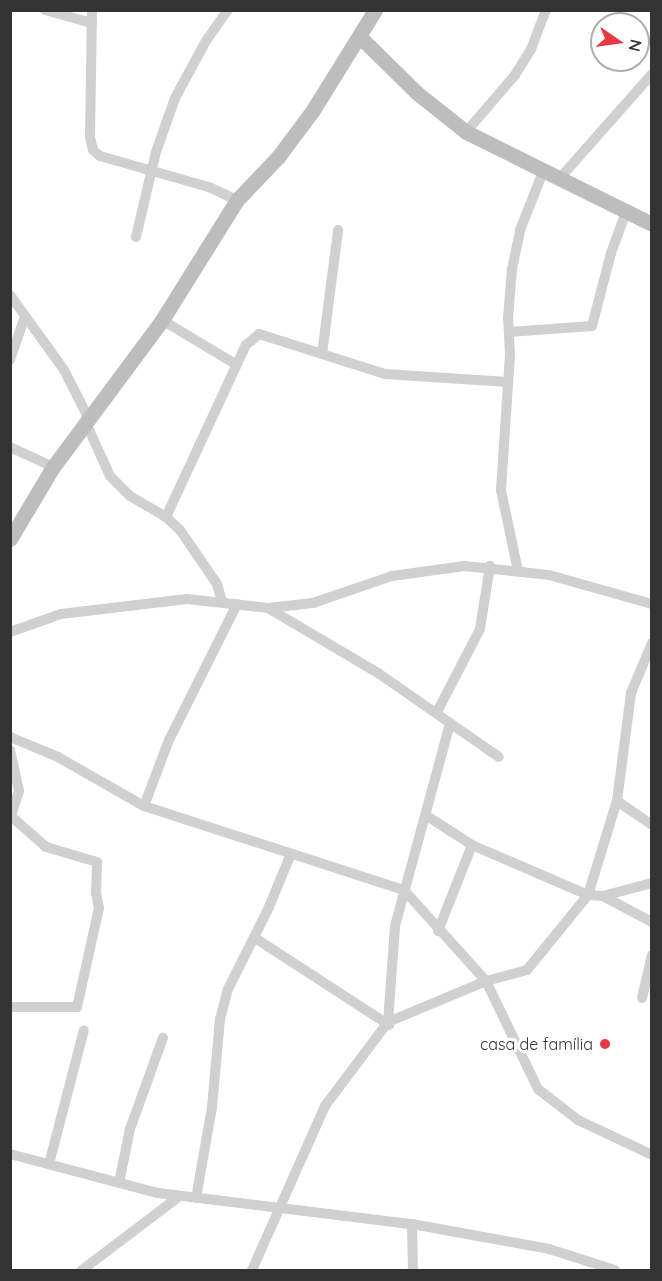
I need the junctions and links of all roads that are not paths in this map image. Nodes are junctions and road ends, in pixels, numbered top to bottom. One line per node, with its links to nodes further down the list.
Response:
1 (45, 10): 6 (street)
2 (92, 10): 6 (street)
3 (228, 10): 10 (street)
4 (546, 10): 9 (street)
5 (368, 14): 7 (street)
6 (92, 23): 10 (street)
7 (359, 36): 9 (street); 13 (street)
8 (651, 74): 12 (street)
9 (466, 132): 11 (street)
10 (152, 170): 13 (street); 17 (street)
11 (543, 171): 12 (street); 21 (street)
12 (560, 178): 14 (street)
13 (237, 200): 20 (street)
14 (626, 213): 15 (street); 21 (street)
15 (651, 224)
16 (338, 230): 22 (street)
17 (136, 237)
18 (10, 295): 19 (street)
19 (18, 313): 23 (street); 26 (street)
20 (162, 320): 24 (street); 26 (street)
21 (509, 332): 25 (street)
22 (322, 354): 24 (street); 25 (street)
23 (10, 360)
24 (237, 365): 29 (street)
25 (508, 382): 32 (street)
26 (88, 421): 28 (street); 29 (street)
27 (10, 447): 28 (street)
28 (53, 468): 30 (street)
29 (166, 517): 33 (street)
30 (10, 539)
31 (490, 566): 32 (street); 36 (street); 39 (street)
32 (518, 571): 35 (street)
33 (222, 601): 34 (street); 37 (street)
34 (237, 604): 36 (street); 45 (street)
35 (651, 604)
36 (268, 608): 39 (street)
37 (10, 632)
38 (651, 643): 44 (street)
39 (437, 712): 40 (street)
40 (450, 723): 43 (street); 47 (street)
41 (10, 737): 45 (street)
42 (10, 750): 46 (street)
43 (499, 757)
44 (617, 801): 48 (street); 53 (street)
45 (144, 806): 50 (street)
46 (12, 814): 61 (street)
47 (427, 816): 49 (street); 52 (street)
48 (651, 825)
49 (472, 845): 53 (street); 56 (street)
50 (290, 856): 52 (street); 57 (street)
51 (651, 883): 54 (street)
52 (404, 890): 56 (street); 62 (street)
53 (588, 895): 54 (street); 59 (street)
54 (603, 896): 55 (street)
55 (651, 922)
56 (438, 931): 59 (street)
57 (255, 938): 62 (street); 70 (street)
58 (651, 955): 60 (street)
59 (486, 981): 62 (street); 66 (street)
60 (642, 998)
61 (10, 1007)
62 (388, 1023): 71 (street)
63 (84, 1030): 67 (street)
64 (163, 1038): 68 (street)
65 (10, 1154): 67 (street)
66 (651, 1155)
67 (49, 1164): 68 (street)
68 (119, 1183): 69 (street)
69 (180, 1196): 70 (street); 73 (street)
70 (196, 1198): 71 (street)
71 (281, 1208): 72 (street); 74 (street)
72 (412, 1224): 75 (street); 76 (street)
73 (82, 1270)
74 (252, 1270)
75 (413, 1270)
76 (615, 1270)

